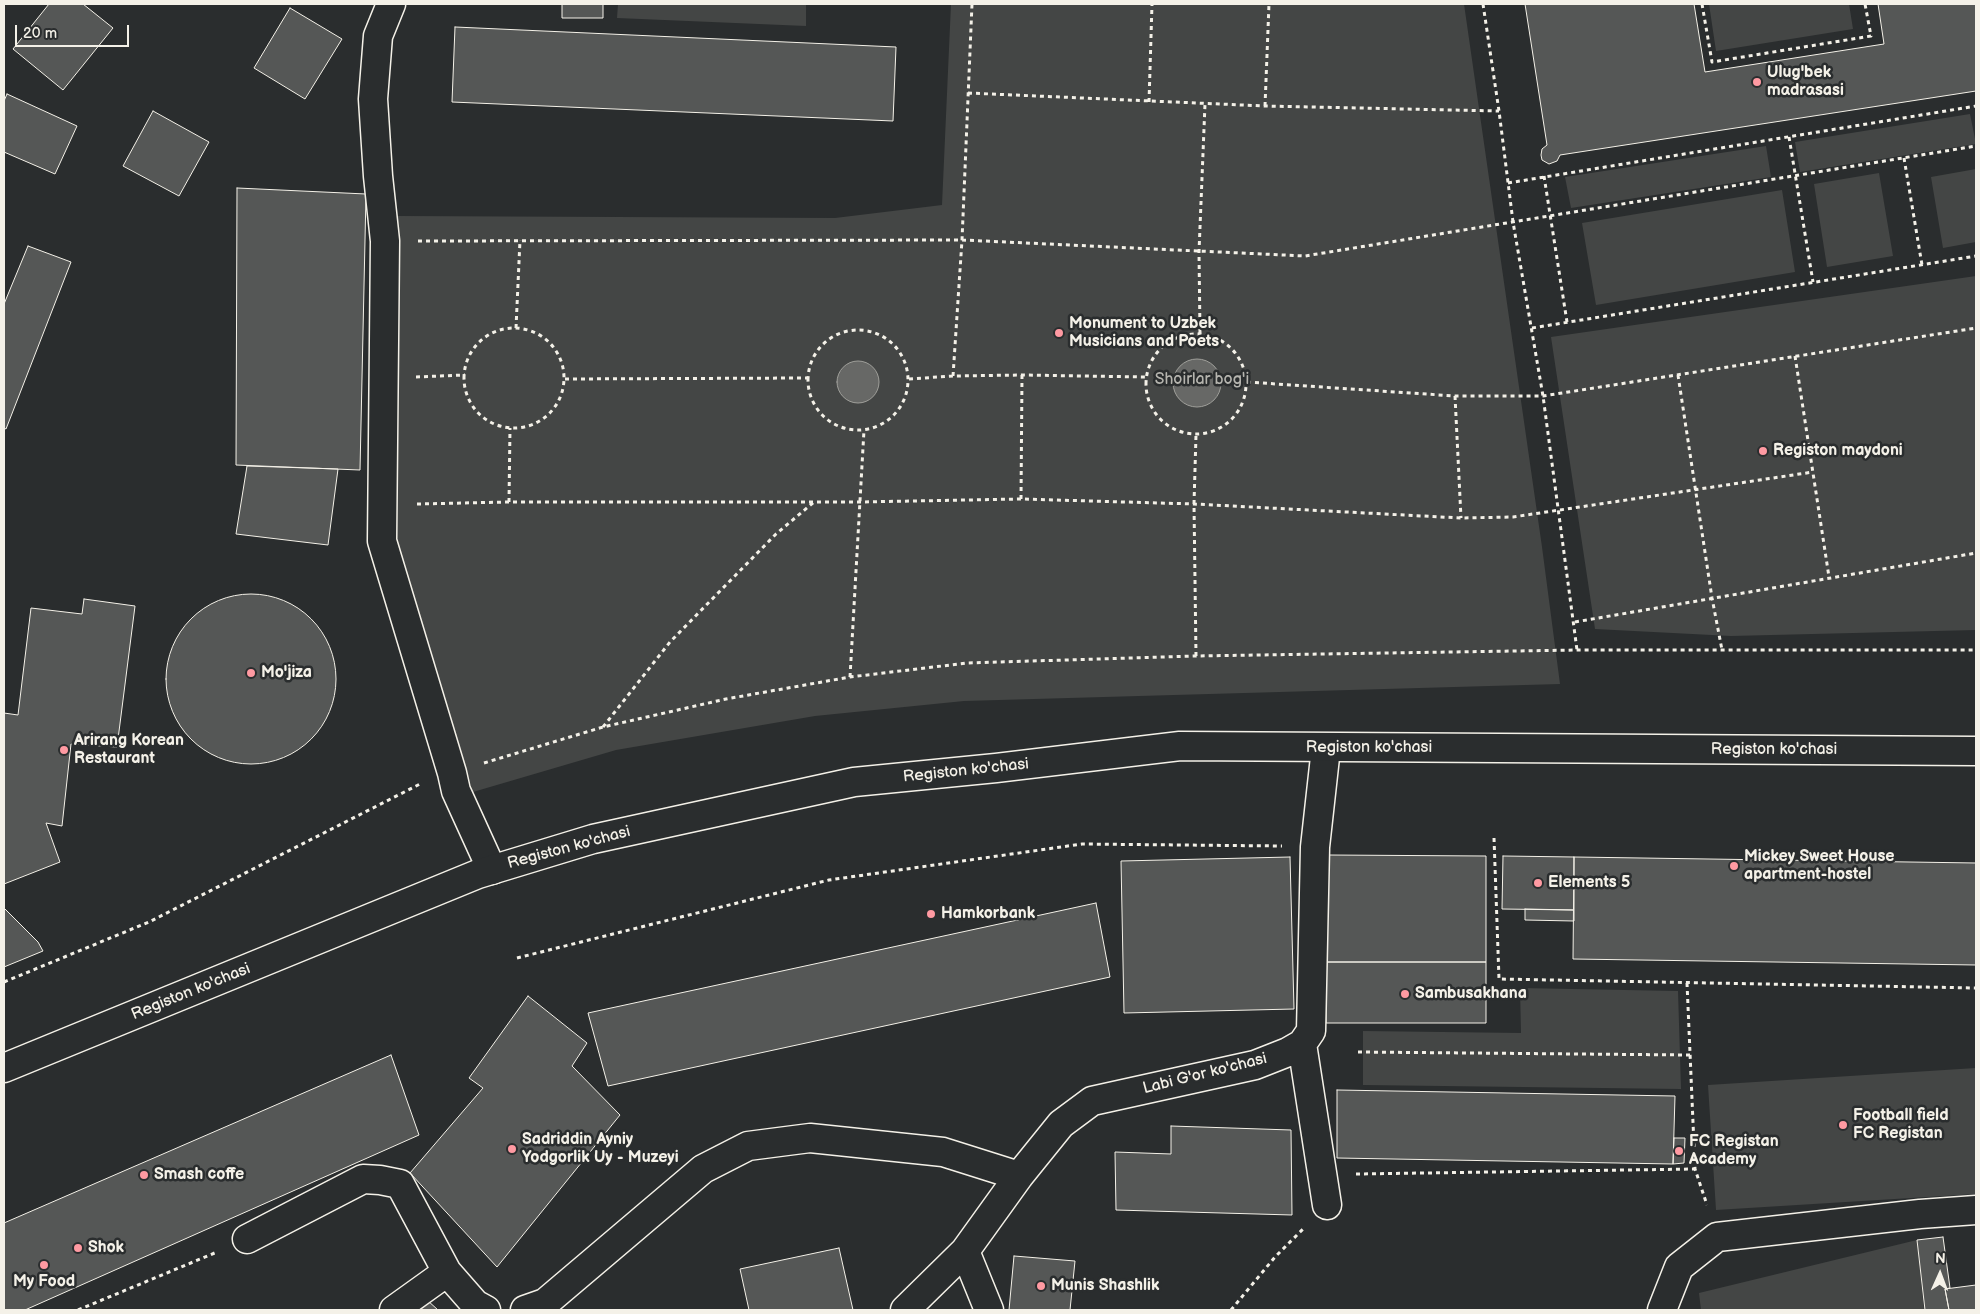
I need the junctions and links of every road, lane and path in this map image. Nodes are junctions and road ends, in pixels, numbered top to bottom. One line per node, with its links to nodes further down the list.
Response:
1 (390, 4): 24 (main road)
2 (972, 4): 8 (path)
3 (1152, 4): 9 (path)
4 (1270, 4): 11 (path)
5 (1482, 4): 13 (path)
6 (1702, 4): 7 (path)
7 (1865, 4)
8 (968, 94): 9 (path); 23 (path)
9 (1149, 102): 10 (path)
10 (1205, 104): 11 (path); 25 (path)
11 (1265, 106): 13 (path)
12 (1976, 106): 14 (path)
13 (1499, 111): 19 (path)
14 (1789, 137): 17 (path); 18 (path)
15 (1976, 146): 16 (path)
16 (1904, 158): 18 (path); 27 (path)
17 (1544, 176): 19 (path); 20 (path)
18 (1796, 176): 20 (path); 28 (path)
19 (1508, 182): 21 (path)
20 (1550, 216): 21 (path); 29 (path)
21 (1513, 222): 25 (path); 31 (path)
22 (520, 240): 23 (path); 24 (path); 30 (path)
23 (962, 240): 25 (path); 38 (path)
24 (385, 241): 39 (main road)
25 (1199, 252): 33 (path)
26 (1976, 256): 27 (path)
27 (1922, 265): 28 (path)
28 (1813, 282): 29 (path)
29 (1567, 322): 31 (path)
30 (516, 328): 36 (path); 42 (path)
31 (1532, 328): 46 (path)
32 (1976, 328): 34 (path)
33 (1200, 333): 41 (path); 44 (path)
34 (1795, 356): 35 (path); 50 (path)
35 (1678, 374): 46 (path); 51 (path)
36 (465, 375): 39 (path); 47 (path)
37 (1022, 375): 38 (path); 41 (path); 52 (path)
38 (953, 376): 43 (path)
39 (383, 378): 57 (main road)
40 (807, 378): 42 (path); 43 (path); 48 (path)
41 (1146, 378): 49 (path)
42 (564, 379): 47 (path)
43 (909, 379): 48 (path)
44 (1247, 382): 45 (path); 49 (path)
45 (1455, 396): 46 (path); 59 (path)
46 (1543, 396): 58 (path)
47 (510, 428): 54 (path)
48 (864, 430): 55 (path)
49 (1196, 435): 56 (path)
50 (1813, 472): 51 (path); 61 (path)
51 (1695, 490): 58 (path); 62 (path)
52 (1021, 499): 55 (path); 56 (path)
53 (815, 501): 54 (path); 55 (path); 69 (path)
54 (509, 502): 57 (path)
55 (859, 502): 68 (path)
56 (1194, 504): 59 (path); 67 (path)
57 (381, 505): 72 (main road)
58 (1558, 512): 59 (path); 63 (path)
59 (1461, 518)
60 (1976, 553): 61 (path)
61 (1829, 577): 62 (path)
62 (1712, 598): 63 (path); 65 (path)
63 (1575, 622): 64 (path)
64 (1577, 650): 65 (path); 67 (path)
65 (1722, 650): 66 (path)
66 (1976, 650)
67 (1196, 656): 68 (path)
68 (850, 677): 69 (path)
69 (603, 727): 72 (path)
70 (1326, 748): 71 (main road, Registon ko'chasi); 75 (main road); 76 (main road, Registon ko'chasi)
71 (1976, 751)
72 (452, 773): 76 (main road)
73 (423, 782): 78 (path)
74 (1494, 838): 79 (path)
75 (1315, 847): 77 (path); 81 (main road)
76 (492, 870): 84 (main road, Registon ko'chasi)
77 (517, 958)
78 (4, 982)
79 (1687, 983): 80 (path); 83 (path)
80 (1976, 988)
81 (1302, 1044): 86 (main road, Labi G'or ko'chasi); 87 (main road)
82 (1358, 1052): 83 (path)
83 (1690, 1055): 85 (path)
84 (4, 1068)
85 (1695, 1169): 87 (path); 89 (path)
86 (1020, 1176): 91 (main road, Labi G'or ko'chasi); 96 (main road)
87 (1327, 1205): 99 (path)
88 (1976, 1210): 89 (main road)
89 (1717, 1237): 100 (main road)
90 (247, 1239): 92 (main road); 93 (path)
91 (966, 1251): 97 (main road, Labi G'or ko'chasi); 98 (main road)
92 (447, 1272): 94 (main road); 95 (main road)
93 (78, 1310)
94 (394, 1310)
95 (486, 1310)
96 (525, 1310)
97 (905, 1310)
98 (988, 1310)
99 (1231, 1310)
100 (1662, 1310)

